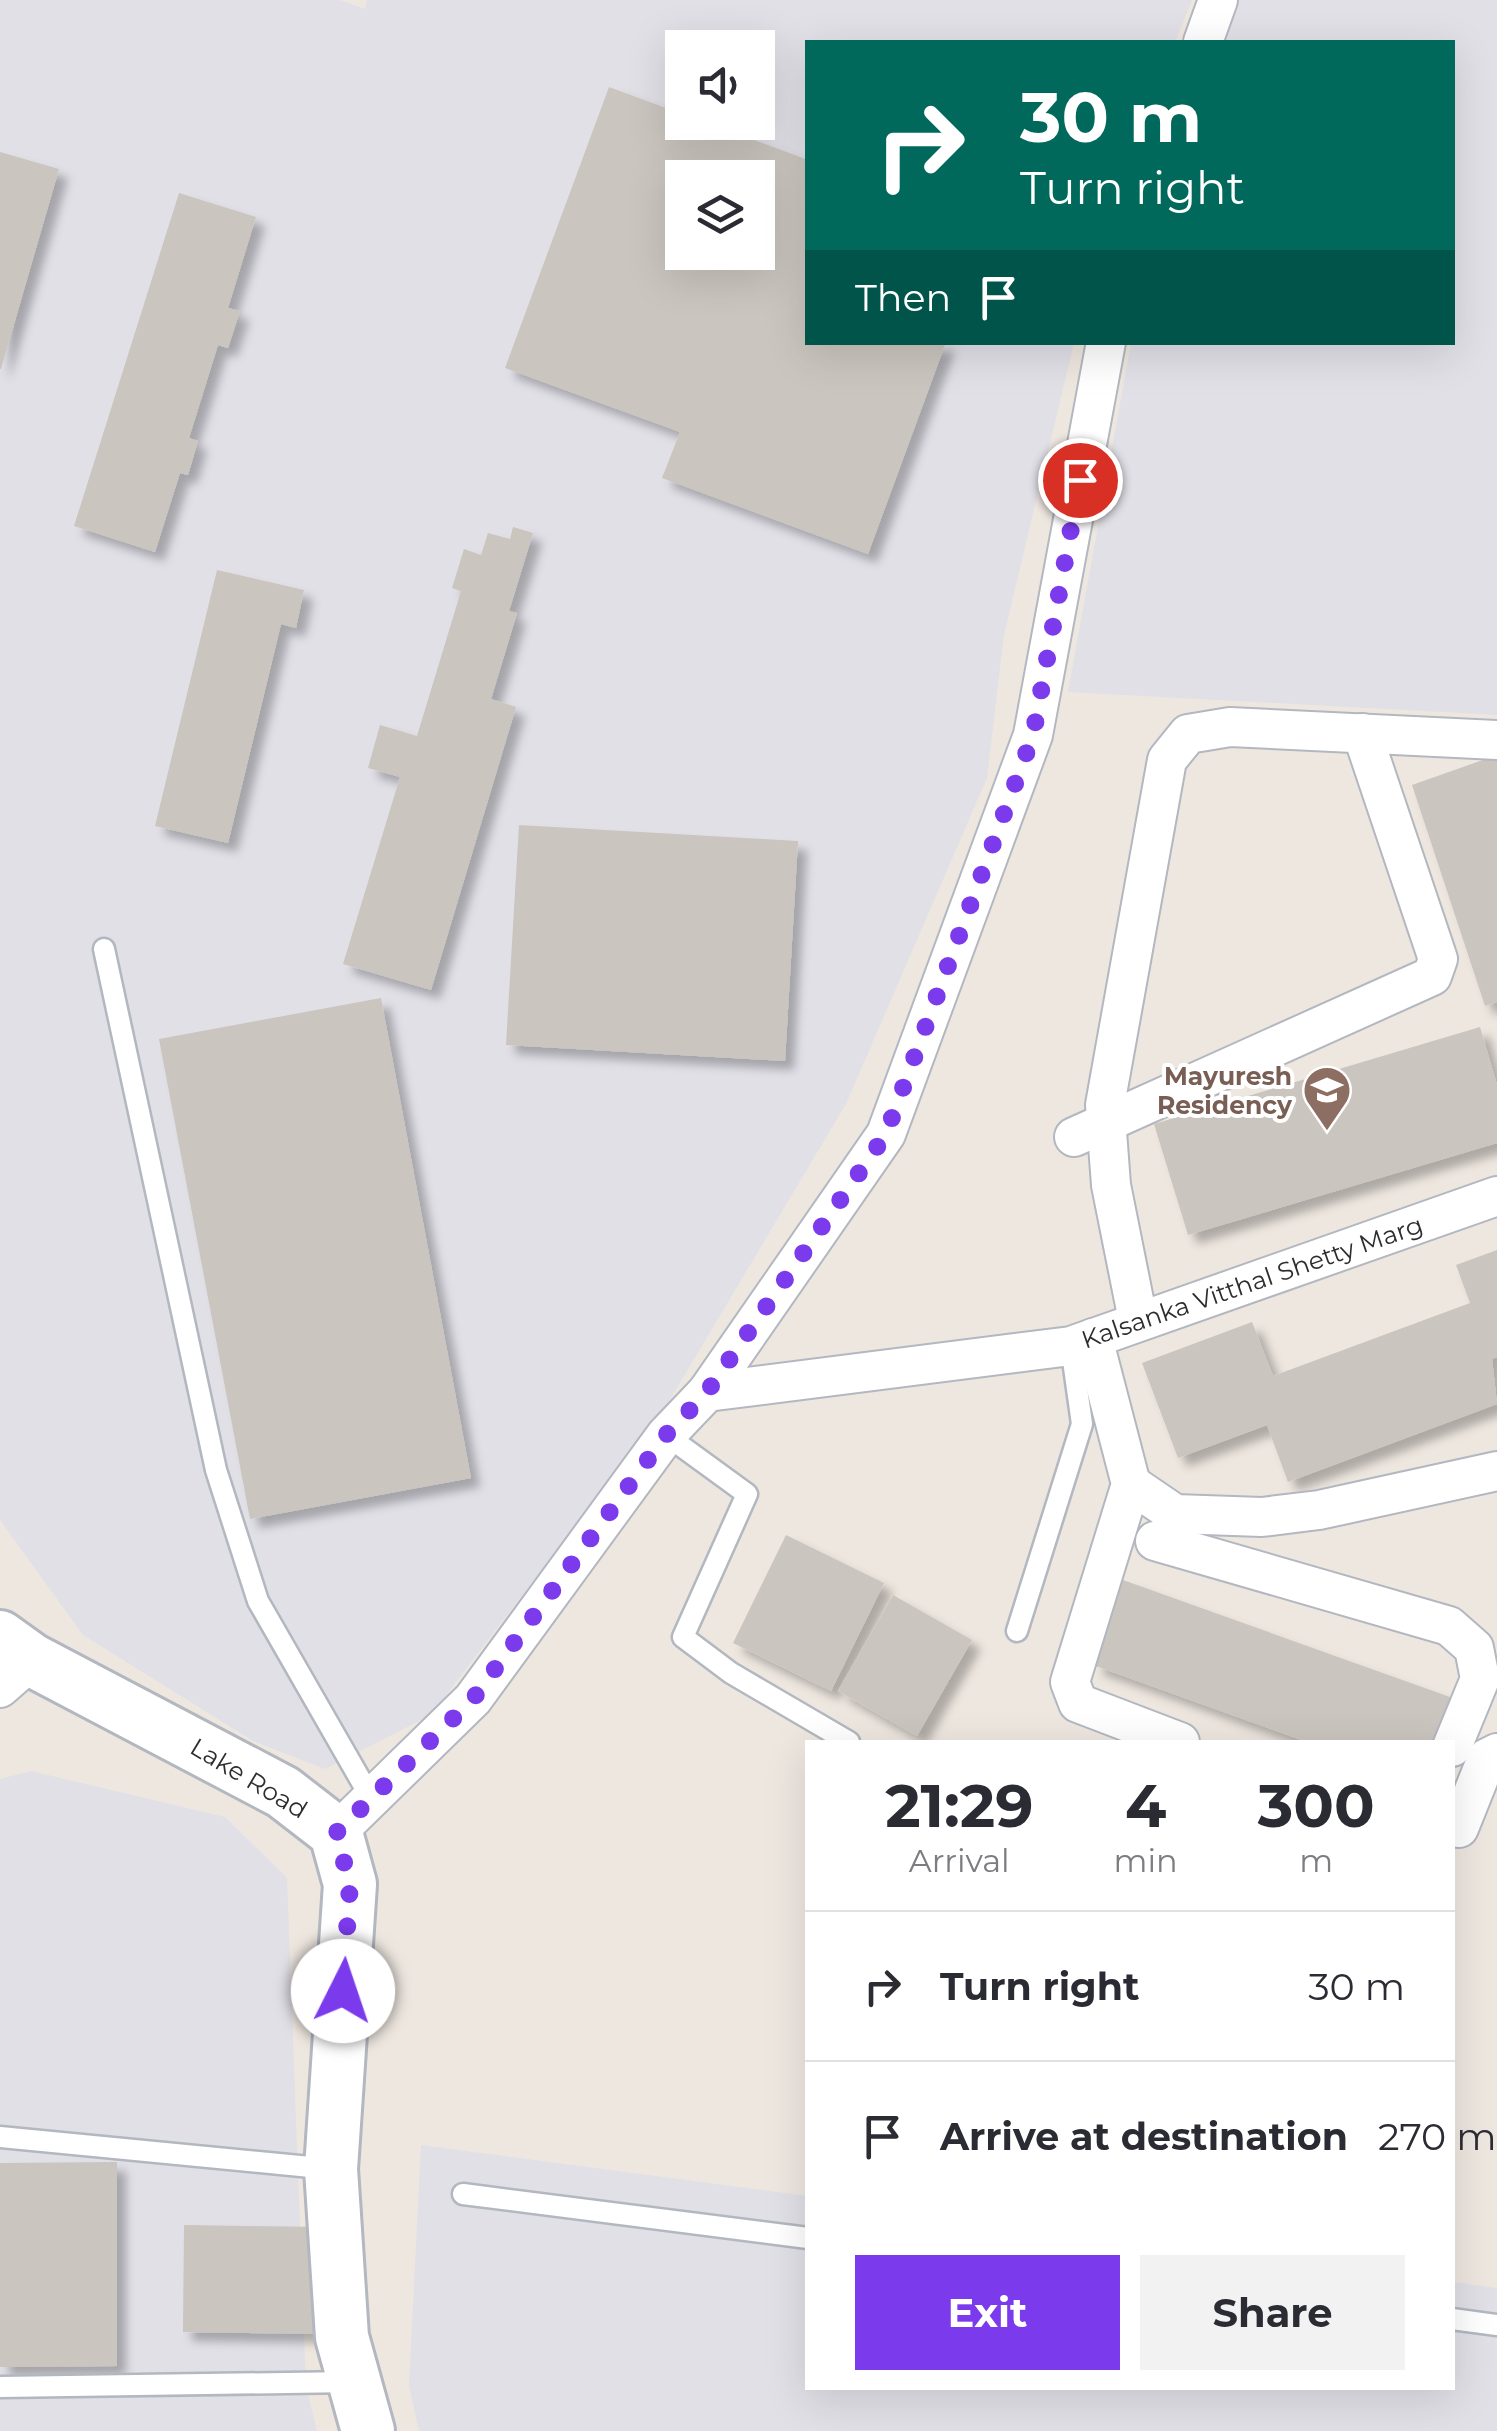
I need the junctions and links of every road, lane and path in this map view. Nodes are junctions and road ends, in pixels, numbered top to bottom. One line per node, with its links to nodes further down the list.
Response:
1 (1218, 0): 2 (street)
2 (1204, 40)
3 (1105, 345): 11 (street)
4 (1362, 733): 5 (street); 7 (street); 7 (street)
5 (1497, 740)
6 (104, 950): 22 (lane)
7 (1090, 1130): 9 (street)
8 (1497, 1196): 9 (street, Kalsanka Vitthal Shetty Marg)
9 (1138, 1320): 10 (street, Kalsanka Vitthal Shetty Marg)
10 (1082, 1342): 11 (street, Kalsanka Vitthal Shetty Marg); 14 (street); 16 (lane)
11 (707, 1392): 12 (street)
12 (666, 1435): 18 (lane); 22 (street)
13 (1497, 1471): 14 (street)
14 (1130, 1484): 19 (street)
15 (1155, 1541): 20 (street)
16 (1017, 1630)
17 (10, 1661): 22 (street, Lake Road)
18 (845, 1740)
19 (1175, 1740)
20 (1455, 1740)
21 (1497, 1753): 23 (street)
22 (353, 1816): 25 (street, Lake Road)
23 (1459, 1828)
24 (0, 2137): 25 (lane)
25 (331, 2169): 31 (street, Lake Road)
26 (463, 2194): 27 (lane)
27 (805, 2238)
28 (1455, 2320): 29 (lane)
29 (1497, 2325)
30 (0, 2387): 31 (lane)
31 (361, 2407)

